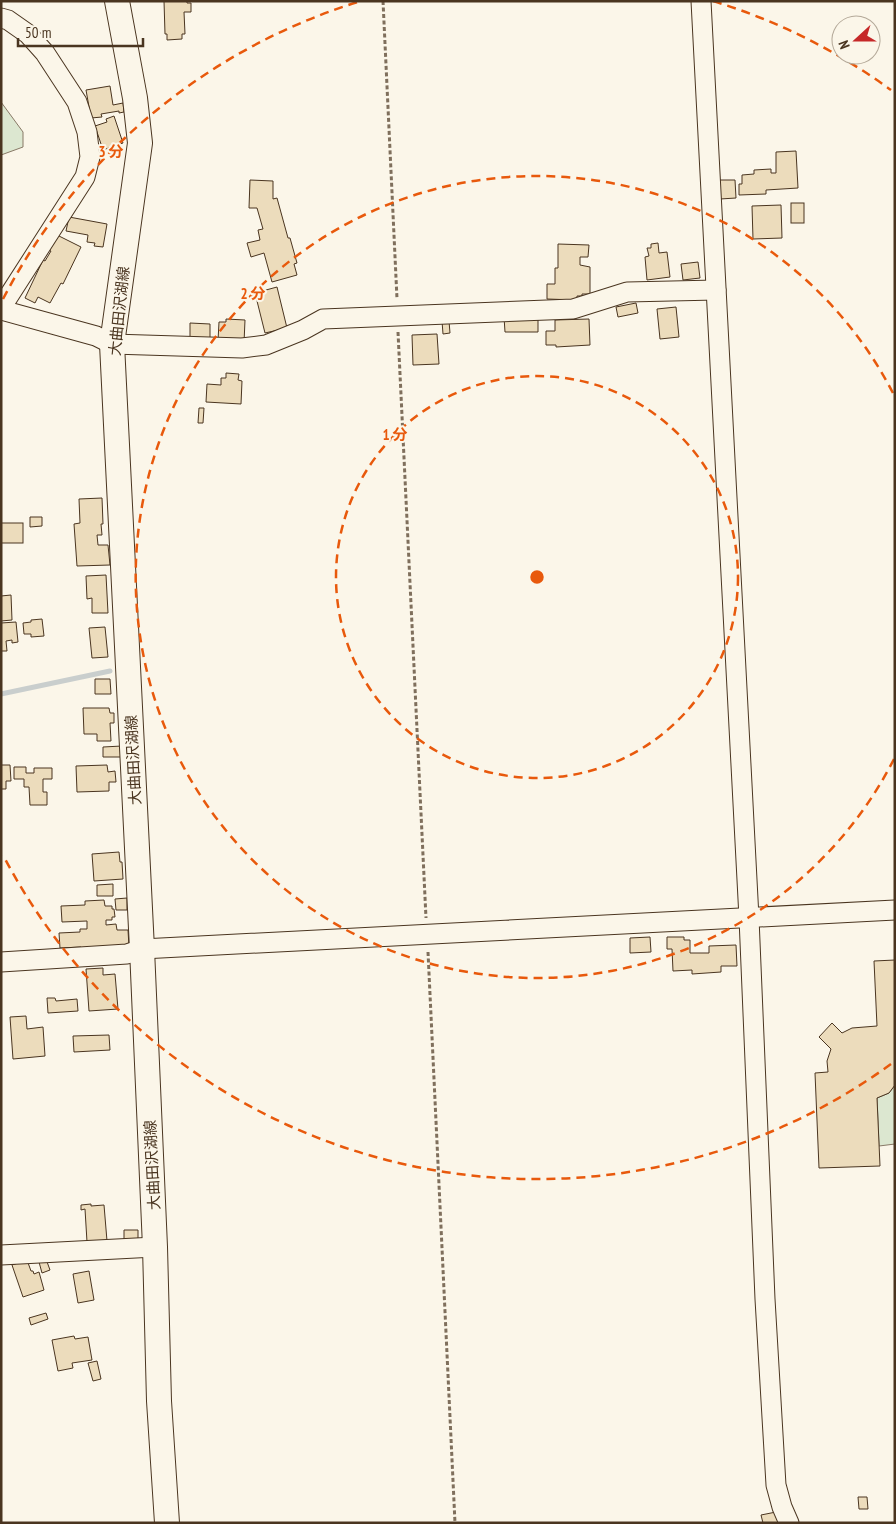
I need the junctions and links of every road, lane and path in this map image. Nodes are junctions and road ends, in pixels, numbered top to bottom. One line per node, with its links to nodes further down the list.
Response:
1 (117, 1): 8 (main road, 大曲田沢湖線)
2 (382, 1): 7 (path)
3 (701, 1): 5 (street)
4 (1, 18): 6 (street)
5 (716, 290): 7 (street); 10 (street)
6 (1, 309): 8 (street)
7 (398, 316): 8 (street); 11 (path)
8 (112, 344): 12 (main road, 大曲田沢湖線)
9 (895, 910): 10 (street)
10 (749, 918): 11 (street); 18 (street)
11 (427, 934): 12 (street); 17 (path)
12 (142, 949): 13 (street); 14 (main road, 大曲田沢湖線)
13 (1, 962)
14 (155, 1247): 15 (street); 16 (main road, 大曲田沢湖線)
15 (1, 1255)
16 (167, 1523)
17 (455, 1523)
18 (789, 1523)

